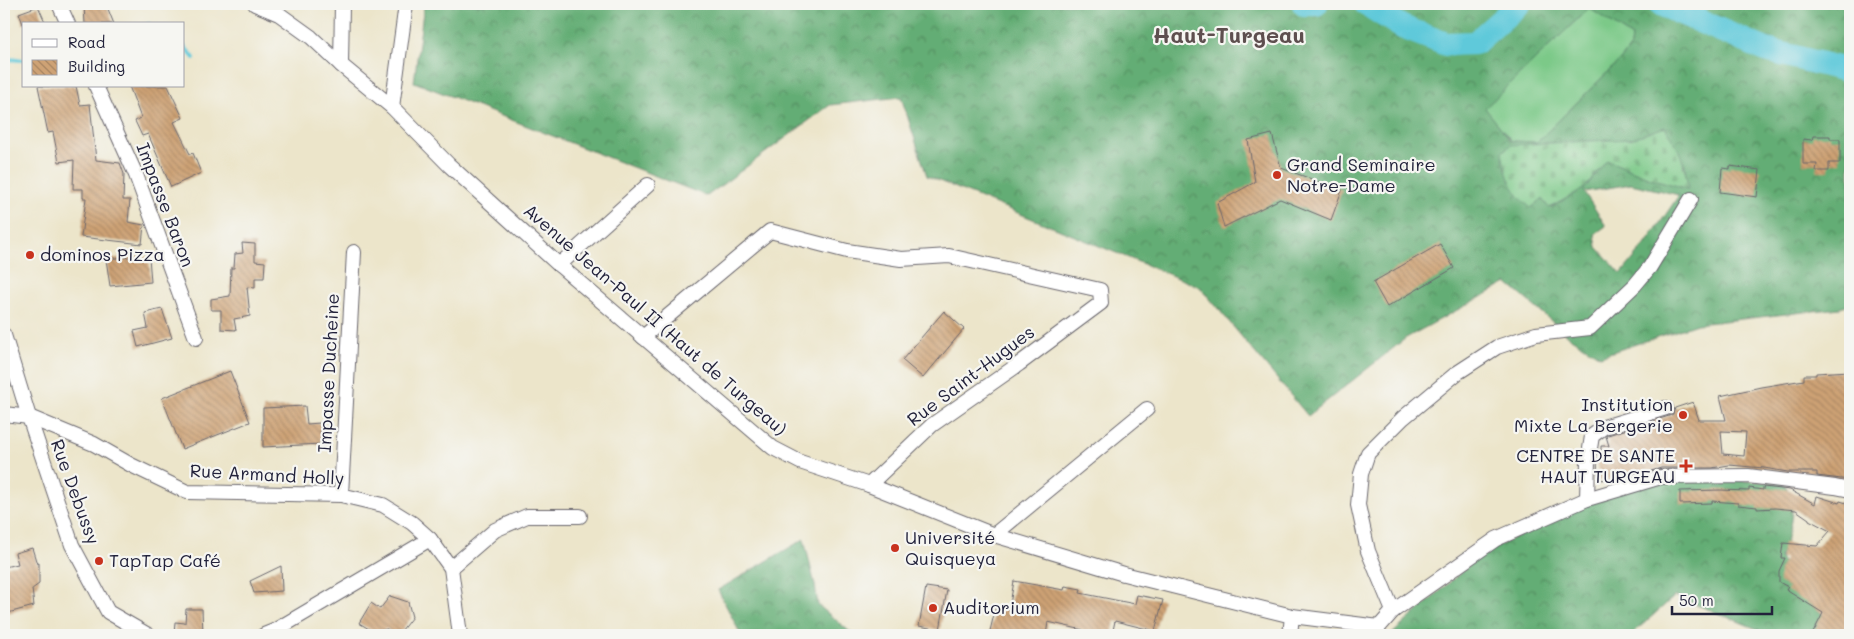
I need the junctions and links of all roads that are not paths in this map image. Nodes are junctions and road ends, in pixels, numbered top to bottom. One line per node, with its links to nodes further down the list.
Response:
1 (59, 4): 6 (street)
2 (255, 4): 5 (street, Avenue Jean-Paul II (Haut de Turgeau))
3 (342, 4): 7 (street)
4 (406, 4): 9 (street)
5 (279, 9): 7 (street, Avenue Jean-Paul II (Haut de Turgeau))
6 (67, 22)
7 (341, 65): 9 (street, Avenue Jean-Paul II (Haut de Turgeau))
8 (97, 88): 16 (street, Impasse Baron)
9 (392, 107): 13 (street, Avenue Jean-Paul II (Haut de Turgeau))
10 (648, 185): 13 (street)
11 (1691, 199): 29 (street)
12 (354, 252): 23 (street, Impasse Ducheine)
13 (559, 264): 15 (street, Avenue Jean-Paul II (Haut de Turgeau))
14 (4, 335): 20 (street, Rue Debussy)
15 (643, 337): 21 (street, Avenue Jean-Paul II (Haut de Turgeau)); 21 (street, Rue Saint-Hugues)
16 (196, 338)
17 (1666, 408): 24 (street)
18 (1147, 409): 26 (street)
19 (4, 414): 20 (street, Rue Armand Holly)
20 (29, 417): 23 (street, Rue Armand Holly); 32 (street, Rue Debussy)
21 (869, 485): 26 (street, Avenue Jean-Paul II (Haut de Turgeau))
22 (1850, 490): 24 (street, Avenue Jean-Paul II (Haut de Turgeau))
23 (341, 495): 27 (street, Rue Armand Holly)
24 (1587, 499): 29 (street, Avenue Jean-Paul II (Haut de Turgeau))
25 (580, 516): 28 (street)
26 (994, 535): 30 (street, Avenue Jean-Paul II (Haut de Turgeau))
27 (430, 539): 28 (street, Rue Armand Holly); 33 (street)
28 (451, 568): 34 (street, Rue Armand Holly)
29 (1394, 611): 31 (street, Avenue Jean-Paul II (Haut de Turgeau))
30 (1292, 616): 31 (street, Avenue Jean-Paul II (Haut de Turgeau)); 35 (street)
31 (1379, 631)
32 (148, 635)
33 (264, 635)
34 (460, 635)
35 (1290, 635)

